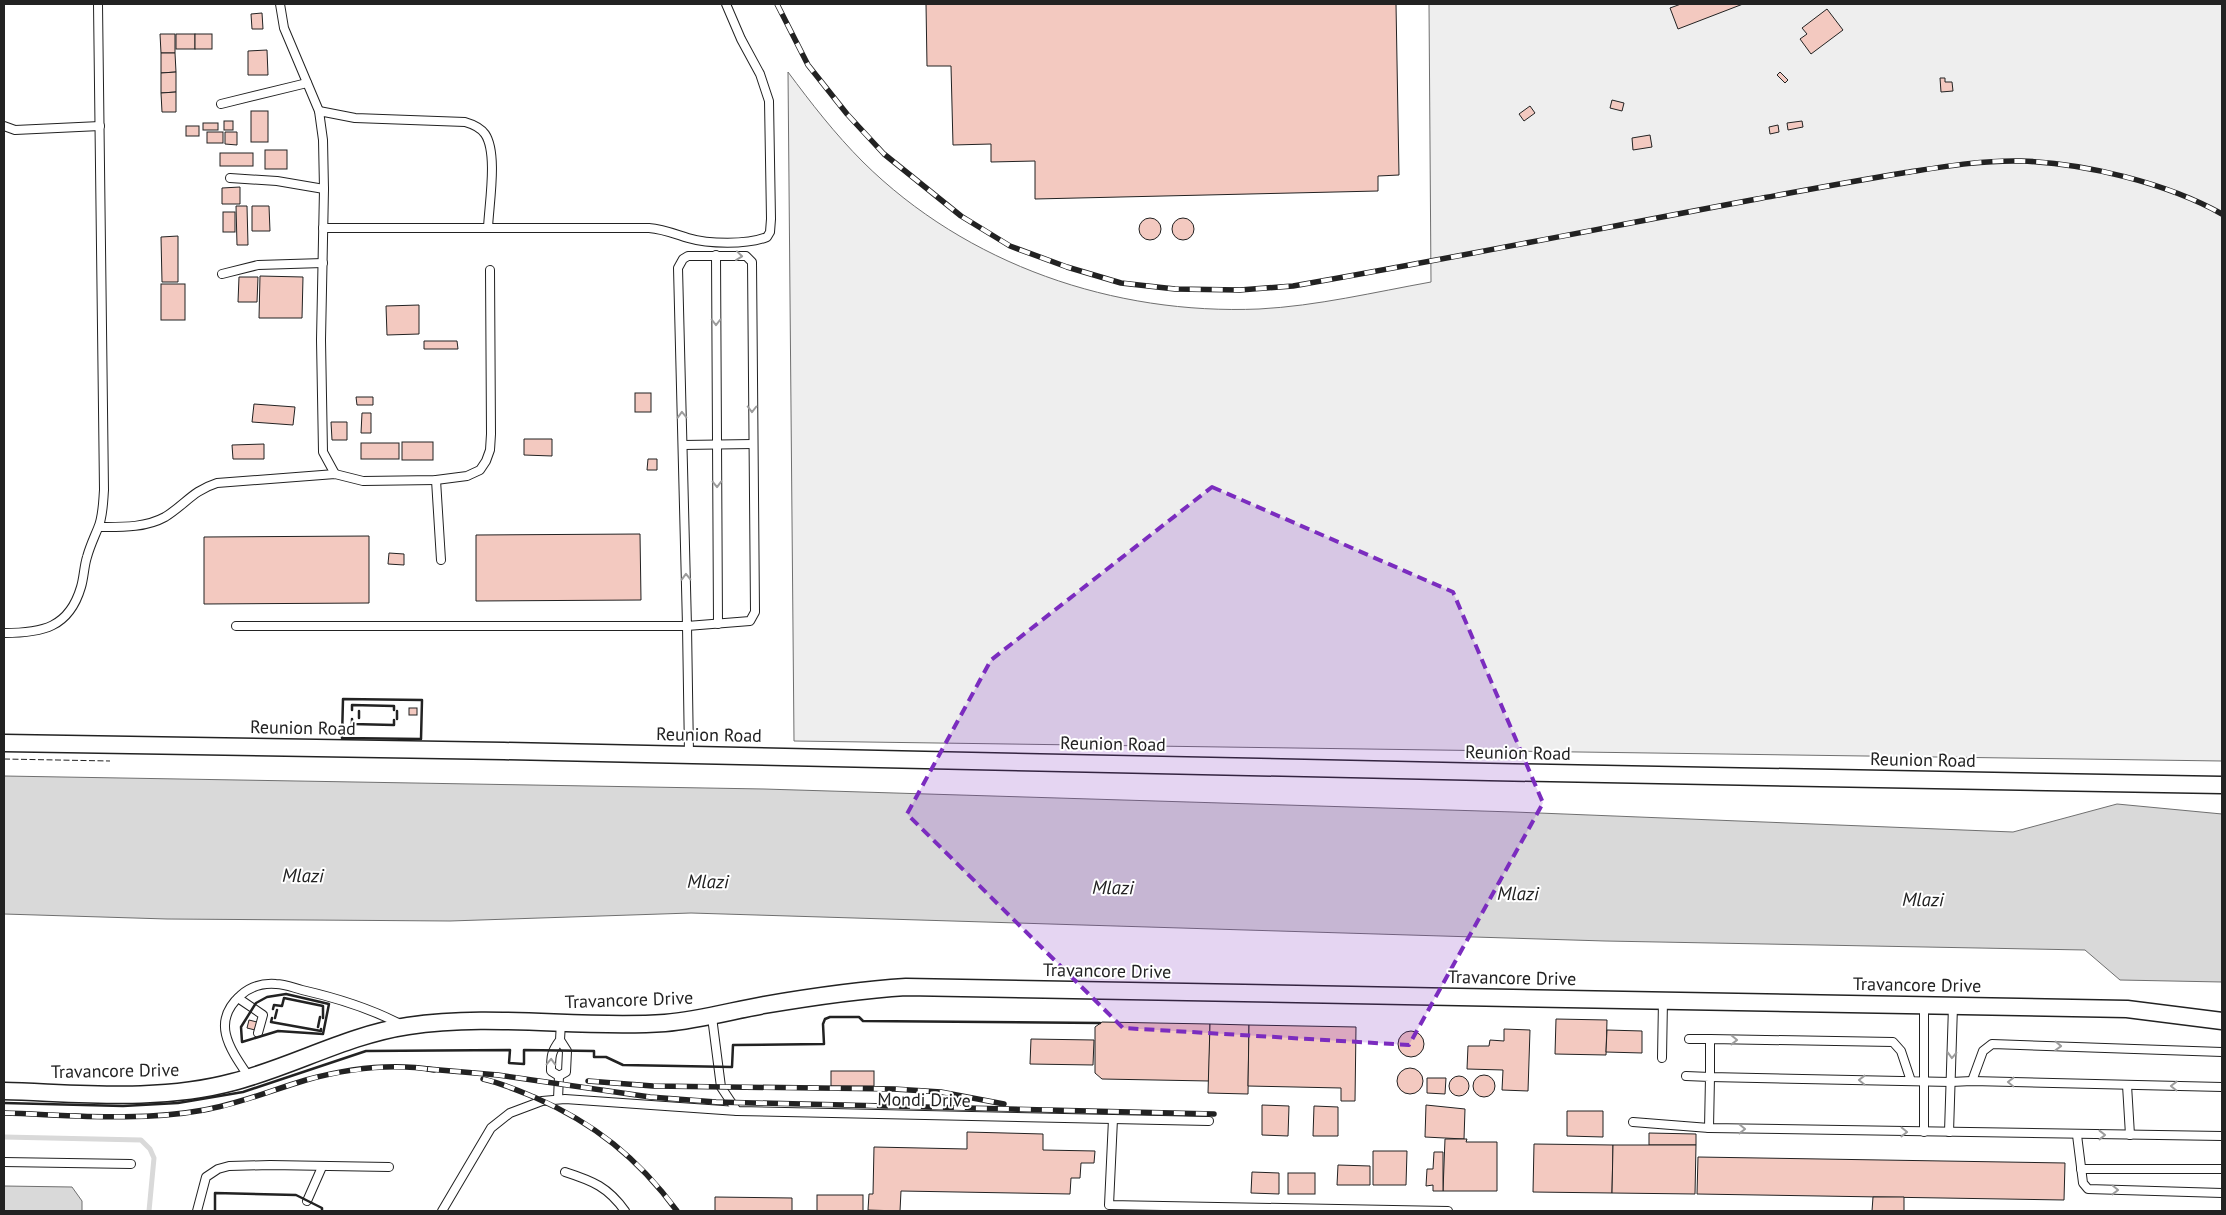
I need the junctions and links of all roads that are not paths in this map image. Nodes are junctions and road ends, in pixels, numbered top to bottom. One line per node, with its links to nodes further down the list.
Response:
1 (98, 4): 8 (lane)
2 (280, 4): 4 (lane)
3 (726, 4): 12 (lane)
4 (307, 84): 5 (lane); 6 (lane)
5 (221, 104)
6 (319, 110): 10 (lane); 12 (lane)
7 (4, 126): 8 (lane)
8 (100, 126): 22 (lane)
9 (230, 178): 10 (lane)
10 (324, 189): 11 (lane)
11 (323, 228): 12 (lane); 14 (lane)
12 (488, 228)
13 (716, 256): 17 (lane, one-way to 17); 18 (lane, one-way to 18); 19 (lane, one-way to 13)
14 (323, 263): 16 (lane); 20 (lane)
15 (490, 270): 21 (lane)
16 (222, 274)
17 (716, 444): 18 (lane); 19 (lane); 24 (lane, one-way to 24)
18 (752, 444): 24 (lane)
19 (683, 445): 26 (lane, one-way to 19)
20 (335, 474): 21 (lane); 22 (lane)
21 (436, 480): 23 (lane)
22 (99, 527): 27 (lane)
23 (440, 560)
24 (718, 624): 26 (lane)
25 (236, 626): 26 (lane)
26 (687, 626): 29 (lane)
27 (4, 633)
28 (4, 743): 29 (street, Reunion Road)
29 (689, 754): 30 (street, Reunion Road)
30 (2222, 785)
31 (238, 998): 38 (lane); 39 (lane); 47 (lane)
32 (1663, 1000): 33 (street, Travancore Drive); 35 (street, Travancore Drive); 44 (lane)
33 (1924, 1006): 34 (street, Travancore Drive); 50 (lane)
34 (1953, 1006): 36 (street, Travancore Drive); 52 (lane, one-way to 52)
35 (712, 1017): 37 (street, Travancore Drive); 57 (lane)
36 (2222, 1021)
37 (561, 1022): 38 (street, Travancore Drive); 42 (lane)
38 (404, 1026): 47 (street, Travancore Drive)
39 (258, 1033)
40 (1689, 1039): 41 (lane)
41 (1710, 1039): 48 (lane); 49 (lane, one-way to 49)
42 (560, 1040): 45 (lane); 45 (lane, one-way to 42)
43 (2222, 1052): 51 (lane, one-way to 43)
44 (1662, 1058)
45 (559, 1076): 56 (lane)
46 (1686, 1076): 48 (lane)
47 (249, 1077): 55 (street, Travancore Drive)
48 (1710, 1077): 49 (lane, one-way to 48); 61 (lane)
49 (1911, 1081): 50 (lane)
50 (1925, 1081): 52 (lane); 62 (lane)
51 (1972, 1081): 52 (lane); 53 (lane, one-way to 51)
52 (1951, 1082): 63 (lane)
53 (2127, 1085): 54 (lane, one-way to 53); 65 (lane)
54 (2222, 1087)
55 (4, 1091)
56 (558, 1099): 57 (lane, Mondi Drive); 78 (lane, Mondi Drive)
57 (737, 1111): 58 (lane, Mondi Drive)
58 (1113, 1119): 59 (lane, Mondi Drive); 76 (lane)
59 (1210, 1121)
60 (1633, 1122): 61 (lane)
61 (1709, 1128): 62 (lane, one-way to 62)
62 (1924, 1132): 63 (lane)
63 (1949, 1132): 64 (lane)
64 (2077, 1135): 65 (lane, one-way to 65); 71 (lane)
65 (2130, 1135): 66 (lane)
66 (2222, 1136)
67 (4, 1162): 68 (lane)
68 (131, 1164)
69 (322, 1167): 70 (lane); 75 (lane); 77 (lane)
70 (389, 1167)
71 (2081, 1168): 72 (lane); 74 (lane, one-way to 74)
72 (2222, 1169)
73 (565, 1172): 79 (lane)
74 (2222, 1193)
75 (307, 1200)
76 (1109, 1208): 80 (lane)
77 (197, 1211)
78 (442, 1211)
79 (624, 1211)
80 (1448, 1211)

